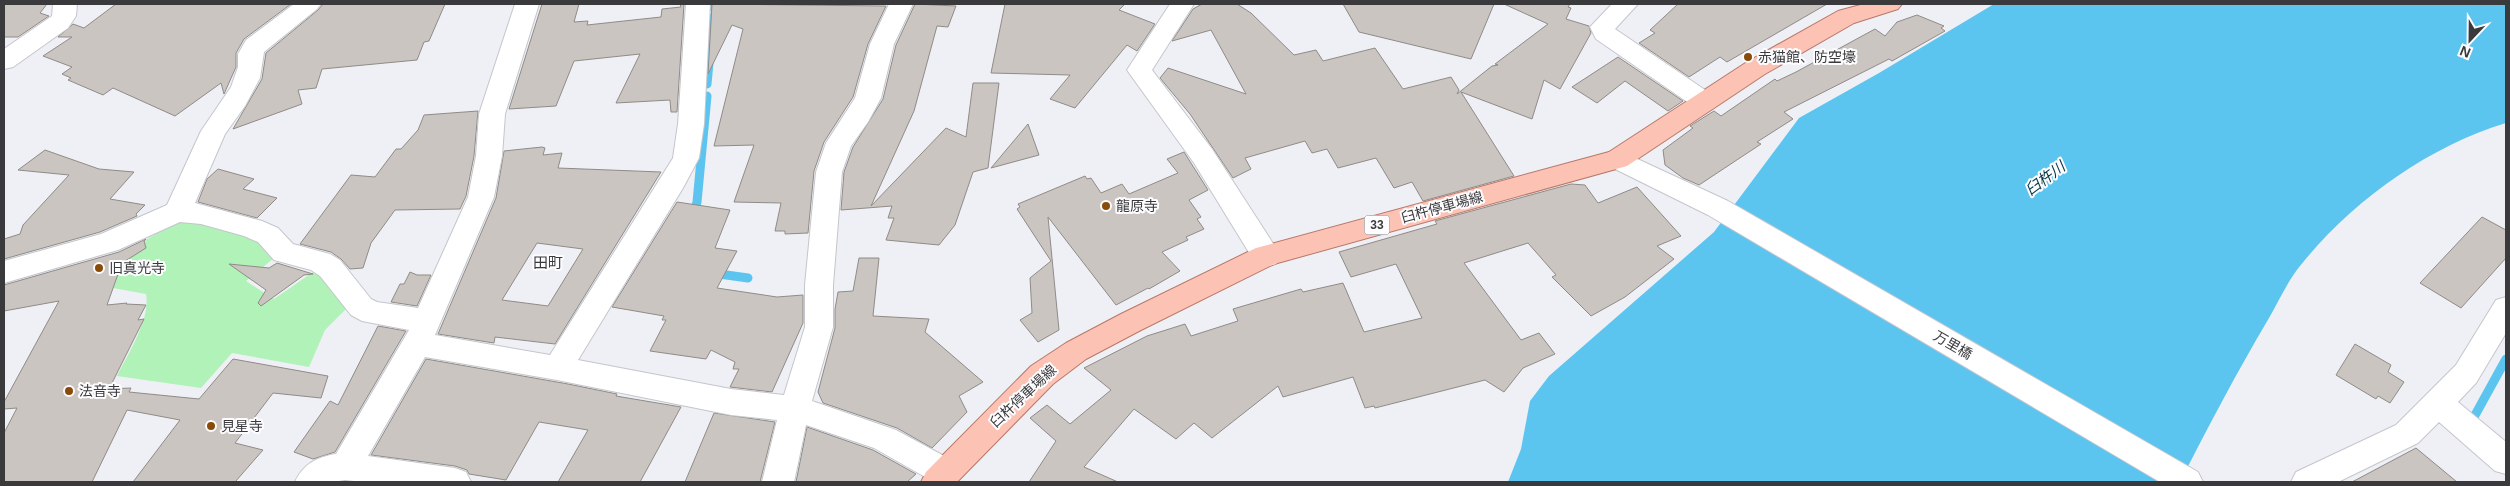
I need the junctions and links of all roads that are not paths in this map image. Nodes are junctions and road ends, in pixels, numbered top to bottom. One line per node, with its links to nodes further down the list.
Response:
1 (65, 4): 10 (street)
2 (310, 4): 13 (street)
3 (526, 4): 17 (street)
4 (698, 4): 18 (street)
5 (901, 4): 20 (street)
6 (1182, 4): 14 (street)
7 (1626, 4): 11 (street)
8 (1890, 4): 9 (main road, 臼杵停車場線 / 33)
9 (1855, 10): 11 (main road, 臼杵停車場線 / 33)
10 (4, 61)
11 (1705, 102): 12 (main road, 臼杵停車場線 / 33)
12 (1618, 159): 14 (main road, 臼杵停車場線 / 33); 27 (street, 万里橋)
13 (177, 212): 15 (street); 17 (street)
14 (1266, 256): 23 (main road, 臼杵停車場線 / 33)
15 (4, 272)
16 (2506, 308): 19 (street)
17 (422, 333): 18 (street); 22 (street)
18 (557, 368): 20 (street)
19 (2438, 403): 21 (street); 28 (street)
20 (795, 409): 23 (street); 26 (street)
21 (2506, 461)
22 (345, 466): 24 (street); 25 (street)
23 (941, 478)
24 (311, 482)
25 (456, 482)
26 (778, 482)
27 (2187, 482)
28 (2307, 482)

